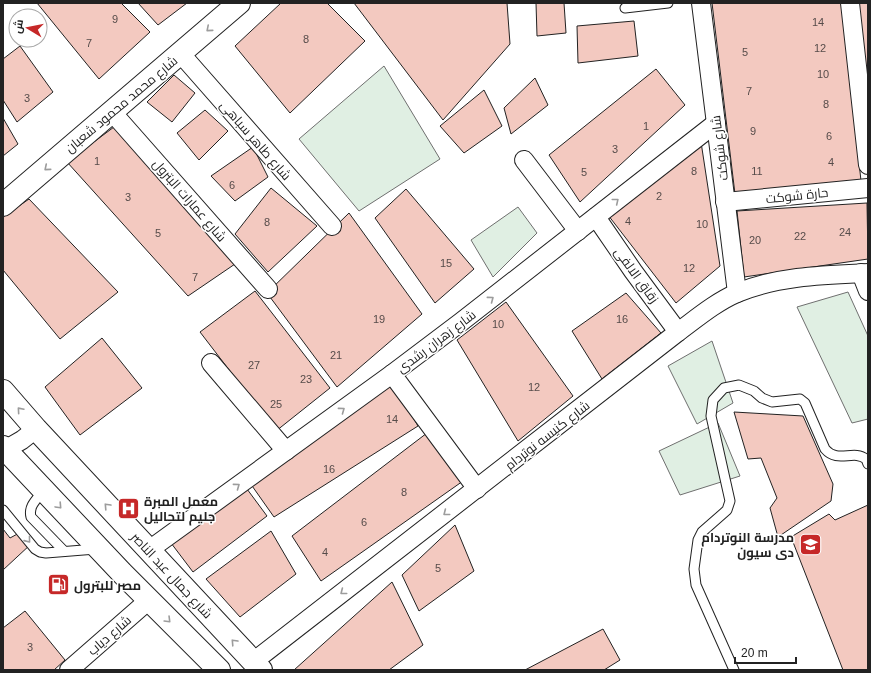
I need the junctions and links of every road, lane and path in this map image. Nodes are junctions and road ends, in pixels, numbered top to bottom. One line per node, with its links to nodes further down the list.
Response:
1 (239, 3): 6 (main road, شارع محمد محمود شعبان, one-way to 6)
2 (668, 3): 5 (lane)
3 (701, 3): 8 (street, شارع شوكت)
4 (850, 3): 10 (street)
5 (625, 8)
6 (181, 54): 7 (main road, شارع محمد محمود شعبان); 15 (street, شارع طاهر سباهى)
7 (112, 112): 13 (main road, شارع محمد محمود شعبان, one-way to 13); 18 (street, شارع عمارات البترول)
8 (716, 123): 12 (street, شارع شوكت); 14 (street, شارع زهران رشدى, one-way to 8)
9 (524, 160): 16 (street)
10 (868, 165)
11 (868, 188): 12 (street, حارة شوكت)
12 (726, 202): 20 (street, شارع شوكت)
13 (3, 205)
14 (596, 217): 16 (street, شارع زهران رشدى); 21 (street, زقاق الالفى)
15 (332, 226)
16 (578, 231): 23 (street, شارع زهران رشدى, one-way to 16)
17 (865, 273): 19 (street); 20 (street, شارع كنيسه نوتردام)
18 (268, 289)
19 (868, 291)
20 (737, 293): 21 (street, شارع كنيسه نوتردام)
21 (678, 332): 29 (street, شارع كنيسه نوتردام)
22 (212, 363): 27 (street)
23 (392, 374): 27 (street, شارع زهران رشدى, one-way to 23); 29 (street)
24 (3, 391): 25 (main road, شارع جمال عبد الناصر, one-way to 24)
25 (36, 429): 26 (street); 33 (main road, شارع جمال عبد الناصر, one-way to 25)
26 (4, 449): 30 (main road)
27 (286, 451): 33 (street, شارع زهران رشدى, one-way to 27)
28 (868, 464): 39 (lane)
29 (477, 489): 36 (street, شارع كنيسه نوتردام, one-way to 36)
30 (44, 490): 32 (main road, one-way to 32); 34 (lane)
31 (3, 510): 34 (lane, one-way to 34)
32 (99, 548): 34 (lane); 35 (main road)
33 (149, 550): 36 (main road, شارع جمال عبد الناصر, one-way to 33)
34 (64, 552)
35 (149, 600): 37 (street, شارع دياب); 38 (main road, one-way to 38)
36 (257, 666)
37 (69, 670)
38 (219, 670)
39 (734, 670)

